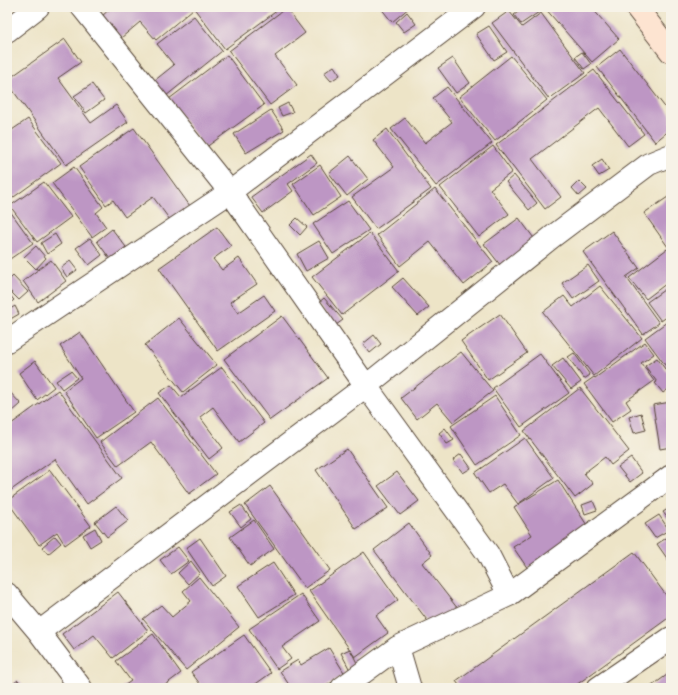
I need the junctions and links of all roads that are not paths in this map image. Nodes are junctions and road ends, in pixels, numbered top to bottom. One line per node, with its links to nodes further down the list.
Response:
1 (38, 7): 5 (street)
2 (82, 7): 8 (street)
3 (474, 7): 8 (street)
4 (636, 7): 6 (main road)
5 (7, 31)
6 (671, 52)
7 (671, 155): 10 (street)
8 (230, 192): 9 (street); 10 (street)
9 (7, 341)
10 (366, 386): 13 (street); 15 (street)
11 (671, 476): 13 (street)
12 (7, 594): 14 (street)
13 (509, 596): 17 (street)
14 (14, 617): 15 (street)
15 (39, 632): 18 (street)
16 (671, 638): 21 (street)
17 (398, 647): 19 (street); 20 (street)
18 (81, 688)
19 (342, 688)
20 (410, 688)
21 (598, 688)

